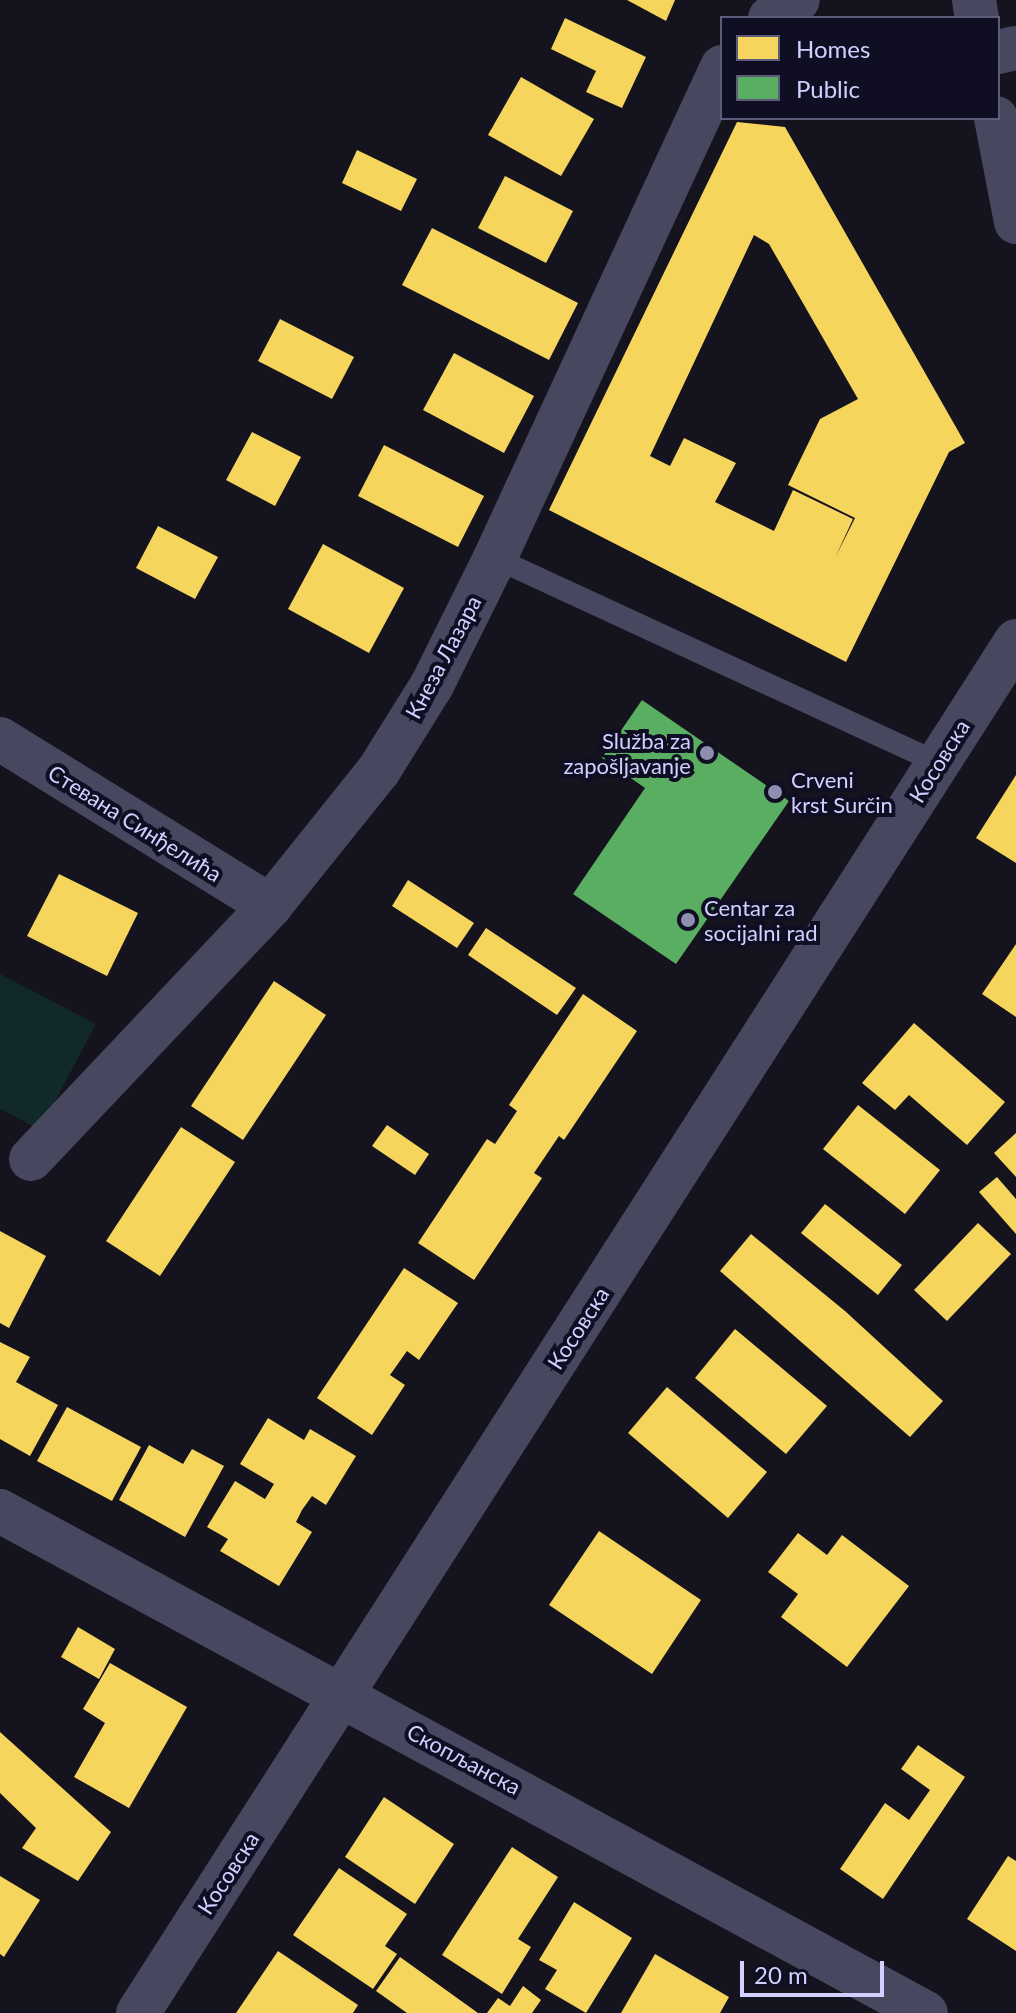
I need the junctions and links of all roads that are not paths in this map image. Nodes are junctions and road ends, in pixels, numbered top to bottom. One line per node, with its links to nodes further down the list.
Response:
1 (798, 0): 2 (street)
2 (773, 16)
3 (720, 71): 6 (street, Кнеза Лазара)
4 (996, 120): 5 (street)
5 (1016, 222)
6 (495, 558): 9 (lane); 10 (street, Кнеза Лазара)
7 (1016, 641): 9 (street, Косовска)
8 (0, 739): 10 (street, Стевана Синђелића)
9 (939, 763): 13 (street, Косовска)
10 (270, 906): 11 (street, Кнеза Лазара)
11 (31, 1159)
12 (0, 1511): 13 (street, Скопљанска)
13 (343, 1694): 14 (street, Косовска); 15 (street, Скопљанска)
14 (138, 2013)
15 (926, 2013)

